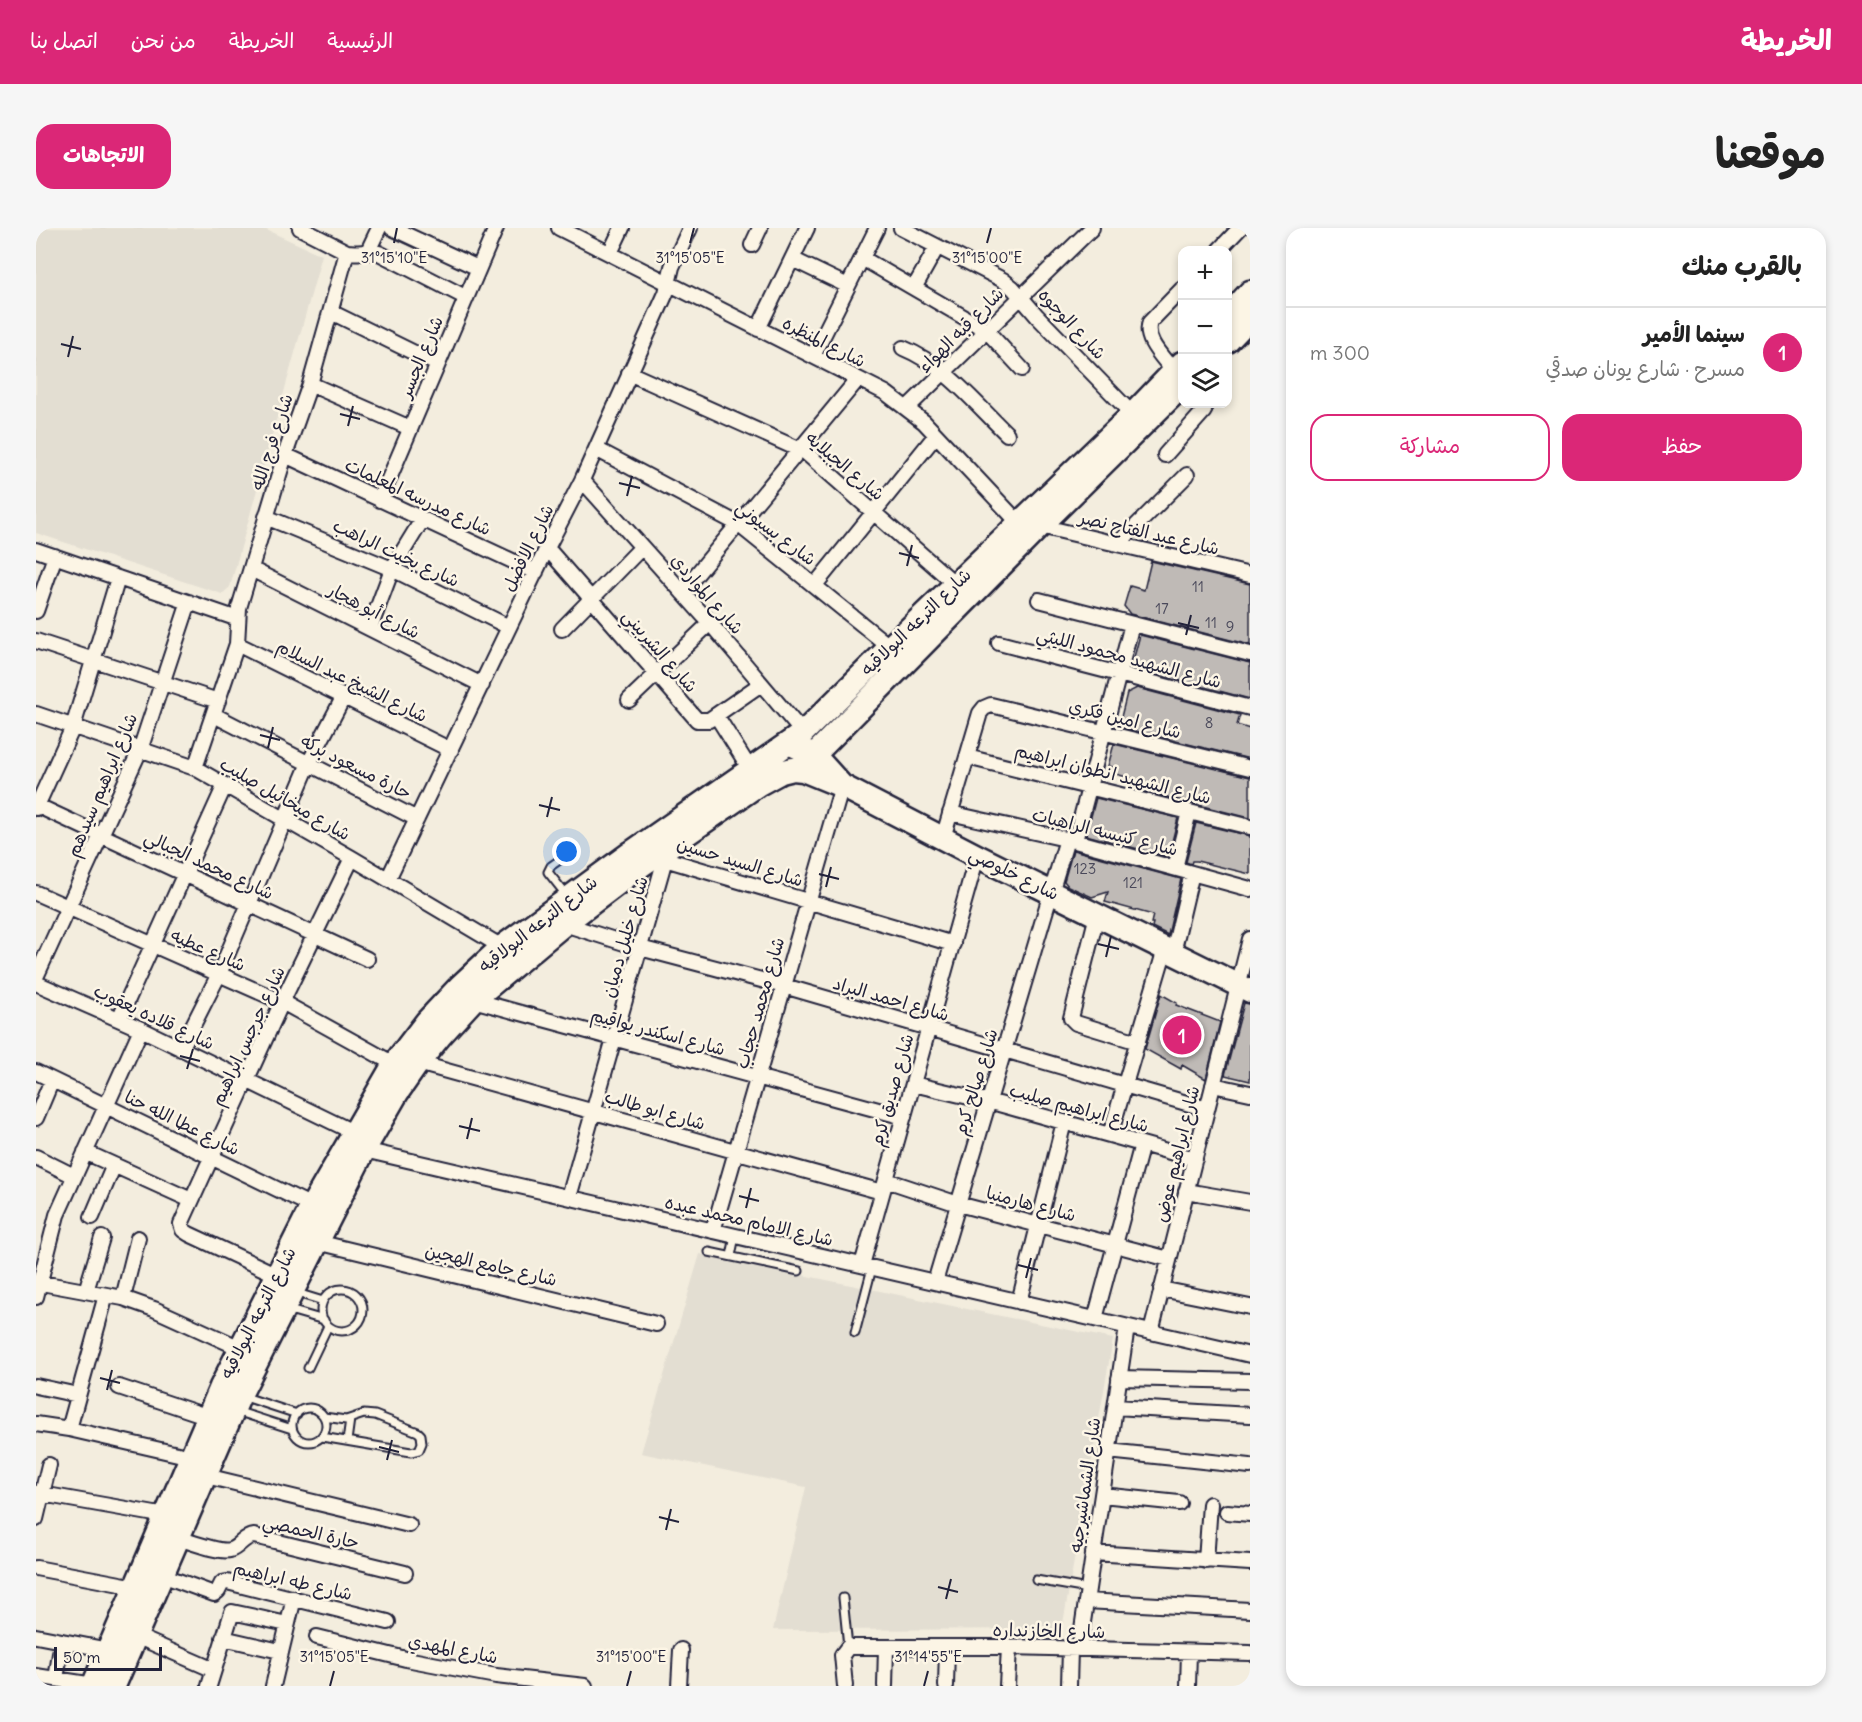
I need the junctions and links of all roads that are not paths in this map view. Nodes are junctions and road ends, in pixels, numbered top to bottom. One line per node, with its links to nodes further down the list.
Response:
1 (379, 228): 18 (street)
2 (392, 228): 23 (street)
3 (496, 228): 23 (street, شارع الجسر)
4 (559, 228): 20 (street, شارع المنظره)
5 (622, 228): 20 (street)
6 (690, 228): 24 (street, شارع الافضل)
7 (760, 228): 15 (street)
8 (807, 228): 22 (street)
9 (877, 228): 21 (street)
10 (901, 228): 17 (street, شارع الوجوه)
11 (1092, 228): 29 (street, شارع قبه الهواء)
12 (1242, 228): 14 (street); 16 (street)
13 (304, 229): 19 (street)
14 (1250, 232)
15 (752, 245)
16 (1223, 246)
17 (937, 247): 26 (street); 29 (street, شارع الوجوه)
18 (368, 251): 19 (street); 30 (street)
19 (347, 252): 32 (street, شارع فرج الله)
20 (610, 253): 24 (street, شارع المنظره)
21 (862, 258): 25 (street); 26 (street)
22 (792, 259): 25 (street); 34 (street)
23 (478, 268): 30 (street, شارع الجسر)
24 (669, 282): 34 (street, شارع المنظره); 42 (street, شارع الافضل)
25 (848, 286): 38 (street)
26 (914, 288): 35 (street)
27 (1250, 292): 31 (main road)
28 (1178, 293): 43 (street)
29 (1021, 296): 35 (street, شارع قبه الهواء); 49 (street, شارع الوجوه)
30 (465, 297): 39 (street, شارع الجسر)
31 (1232, 311)
32 (331, 312): 39 (street); 46 (street, شارع فرج الله)
33 (1250, 318): 36 (main road)
34 (758, 329): 38 (street, شارع المنظره)
35 (986, 330): 40 (street); 41 (street, شارع قبه الهواء)
36 (1232, 336)
37 (903, 348): 41 (street)
38 (813, 356): 44 (street, شارع المنظره)
39 (437, 364): 50 (street, شارع الجسر)
40 (1022, 369)
41 (944, 372): 47 (street, شارع قبه الهواء); 51 (street)
42 (629, 373): 53 (street, شارع الافضل); 54 (street, شارع الجبلايه)
43 (1178, 376)
44 (858, 379): 47 (street, شارع المنظره); 54 (street)
45 (1178, 381): 49 (main road, شارع الترعه البولاقيه)
46 (310, 384): 50 (street); 55 (street, شارع فرج الله)
47 (908, 408): 52 (street, شارع المنظره)
48 (1201, 408): 56 (street)
49 (1138, 419): 64 (main road, شارع الترعه البولاقيه)
50 (410, 428): 59 (street, شارع الجسر)
51 (1007, 434)
52 (936, 435): 60 (street); 64 (street, شارع المنظره)
53 (596, 449): 58 (street, شارع الافضل); 63 (street, شارع بسيوني)
54 (800, 449): 60 (street, شارع الجبلايه); 63 (street)
55 (285, 455): 59 (street, شارع مدرسه المعلمات); 61 (street, شارع فرج الله)
56 (1165, 455)
57 (1187, 475): 65 (street)
58 (582, 480): 66 (street, شارع المواردي); 67 (street, شارع الافضل)
59 (380, 500): 62 (street, شارع مدرسه المعلمات)
60 (873, 513): 75 (street, شارع الجبلايه); 76 (street)
61 (266, 517): 70 (street, شارع فرج الله); 71 (street, شارع بخيت الراهب)
62 (422, 520): 71 (street); 72 (street, شارع مدرسه المعلمات)
63 (738, 524): 76 (street, شارع بسيوني); 77 (street)
64 (1029, 524): 65 (street, شارع عبد الفتاح نصر); 75 (main road, شارع الترعه البولاقيه); 111 (main road, شارع الترعه البولاقيه)
65 (1118, 544): 73 (street, شارع عبد الفتاح نصر)
66 (642, 547): 77 (street, شارع المواردي); 78 (street)
67 (547, 548): 72 (street, شارع الافضل); 78 (street, شارع الشربيني)
68 (36, 550): 69 (street)
69 (55, 556): 74 (street); 81 (street)
70 (251, 569): 82 (street, شارع فرج الله); 86 (street, شارع أبو هجار)
71 (392, 569): 85 (street, شارع بخيت الراهب); 86 (street)
72 (536, 572): 85 (street, شارع الافضل)
73 (1250, 575)
74 (118, 578): 80 (street); 93 (street)
75 (955, 584): 91 (main road, شارع الترعه البولاقيه)
76 (815, 585): 91 (street, شارع بسيوني)
77 (682, 592): 83 (street, شارع المواردي)
78 (591, 599): 87 (street); 94 (street, شارع الشربيني)
79 (1039, 600): 84 (street)
80 (189, 602): 82 (street); 96 (street, شارع ابراهيم سيدهم)
81 (36, 611)
82 (238, 619): 90 (street, شارع فرج الله)
83 (710, 623): 94 (street); 97 (street, شارع المواردي)
84 (1132, 624): 92 (street); 95 (street, شارع صالح كرم)
85 (509, 627): 98 (street, شارع الافضل)
86 (370, 628): 98 (street, شارع أبو هجار)
87 (562, 628)
88 (36, 641): 93 (street)
89 (999, 643): 95 (street, شارع الشهيد محمود الليثي)
90 (237, 644): 99 (street, شارع الشيخ عبد السلام); 101 (street, شارع فرج الله)
91 (890, 647): 108 (main road, شارع الترعه البولاقيه)
92 (1250, 654)
93 (94, 660): 96 (street); 106 (street)
94 (657, 674): 100 (street); 105 (street, شارع الشربيني)
95 (1119, 674): 102 (street, شارع الشهيد محمود الليثي); 107 (street, شارع صالح كرم)
96 (163, 682): 101 (street); 109 (street, شارع ابراهيم سيدهم)
97 (761, 684): 105 (street); 108 (street, شارع المواردي)
98 (482, 685): 110 (street, شارع الافضل)
99 (344, 696): 110 (street, شارع الشيخ عبد السلام); 113 (street)
100 (629, 700)
101 (218, 701): 104 (street, شارع فرج الله)
102 (1250, 708)
103 (36, 714): 106 (street, شارع ميخائيل صليب)
104 (214, 715): 113 (street, حارة مسعود بركه); 114 (street, شارع فرج الله)
105 (716, 715): 116 (street)
106 (73, 727): 109 (street, شارع ميخائيل صليب); 120 (street)
107 (1104, 732): 112 (street, شارع امين فكري); 115 (street, شارع امين فكري); 119 (street, شارع صالح كرم)
108 (796, 738): 111 (main road, شارع خلوصي); 116 (main road, شارع الترعه البولاقيه)
109 (140, 750): 114 (street, شارع ميخائيل صليب); 126 (street, شارع ابراهيم سيدهم)
110 (451, 750): 124 (street, شارع الافضل)
111 (814, 755): 118 (main road, شارع خلوصي)
112 (967, 757): 119 (street, شارع الشهيد انطوان ابراهيم); 122 (street)
113 (309, 763): 123 (street); 124 (street, حارة مسعود بركه)
114 (195, 768): 117 (street, شارع ميخائيل صليب)
115 (1250, 768)
116 (750, 769): 131 (main road, شارع الترعه البولاقيه)
117 (225, 785): 123 (street, شارع ميخائيل صليب); 135 (street)
118 (842, 786): 127 (main road, شارع خلوصي); 131 (main road, شارع الترعه البولاقيه); 141 (street, شارع محمد حجاب)
119 (1089, 787): 121 (street, شارع الشهيد انطوان ابراهيم); 128 (street, شارع صالح كرم)
120 (36, 806): 126 (street, شارع محمد الجبالي)
121 (1189, 812): 125 (street, شارع الشهيد انطوان ابراهيم); 133 (street)
122 (950, 813): 127 (street); 128 (street, شارع كنيسه الراهبات)
123 (284, 819): 130 (street, شارع ميخائيل صليب); 142 (street)
124 (417, 819): 136 (street, شارع الافضل)
125 (1250, 827)
126 (102, 835): 135 (street, شارع محمد الجبالي); 143 (street, شارع ابراهيم سيدهم)
127 (943, 838): 129 (main road, شارع خلوصي)
128 (1071, 840): 133 (street, شارع كنيسه الراهبات); 138 (street, شارع صالح كرم)
129 (977, 856): 138 (main road, شارع خلوصي); 148 (street, شارع صديق كرم)
130 (352, 858): 136 (street, شارع ميخائيل صليب); 146 (street, شارع جرجس ابراهيم)
131 (649, 858): 140 (main road, شارع الترعه البولاقيه); 141 (street, شارع السيد حسين); 145 (main road, شارع الترعه البولاقيه); 151 (street, شارع خليل دميان)
132 (561, 859): 140 (lane)
133 (1175, 868): 134 (street, شارع كنيسه الراهبات)
134 (1192, 873): 137 (street, شارع كنيسه الراهبات); 152 (street)
135 (184, 874): 142 (street, شارع محمد الجبالي); 149 (street)
136 (388, 879): 150 (street, شارع ميخائيل صليب)
137 (1250, 889)
138 (1051, 891): 144 (main road, شارع خلوصي); 167 (street, شارع صالح كرم)
139 (36, 893): 143 (street, شارع عطيه)
140 (569, 898): 150 (main road, شارع الترعه البولاقيه)
141 (808, 902): 148 (street, شارع السيد حسين); 157 (street, شارع محمد حجاب)
142 (249, 904): 146 (street, شارع محمد الجبالي); 154 (street)
143 (68, 908): 149 (street, شارع عطيه); 155 (street, شارع ابراهيم سيدهم)
144 (1097, 915): 152 (main road, شارع خلوصي); 165 (street)
145 (564, 924): 151 (street, شارع احمد البراد); 159 (main road, شارع الترعه البولاقيه)
146 (315, 935): 153 (street, شارع محمد الجبالي); 160 (street, شارع جرجس ابراهيم)
147 (1250, 939): 158 (street, شارع ابراهيم عوض)
148 (952, 944): 162 (street, شارع صديق كرم)
149 (152, 945): 154 (street, شارع عطيه); 161 (street)
150 (502, 947): 169 (main road, شارع الترعه البولاقيه)
151 (640, 948): 157 (street, شارع احمد البراد); 164 (street, شارع خليل دميان)
152 (1169, 951): 158 (main road, شارع خلوصي); 165 (street)
153 (367, 959)
154 (219, 974): 160 (street, شارع عطيه); 166 (street)
155 (36, 977)
156 (36, 983): 161 (street, شارع قلاده يعقوب)
157 (784, 986): 162 (street, شارع احمد البراد); 171 (street, شارع محمد حجاب)
158 (1244, 988): 176 (street, شارع ابراهيم عوض)
159 (473, 1000): 164 (street, شارع اسكندر يواقيم); 168 (main road, شارع الترعه البولاقيه)
160 (282, 1002): 169 (street, شارع عطيه); 173 (street, شارع جرجس ابراهيم)
161 (119, 1019): 163 (street, شارع قلاده يعقوب)
162 (929, 1028): 167 (street, شارع احمد البراد); 174 (street, شارع صديق كرم)
163 (141, 1029): 166 (street, شارع قلاده يعقوب); 179 (street)
164 (614, 1039): 171 (street, شارع اسكندر يواقيم); 181 (street, شارع خليل دميان)
165 (1138, 1042): 175 (street)
166 (181, 1049): 173 (street, شارع قلاده يعقوب)
167 (1004, 1050): 175 (street, شارع احمد البراد); 178 (street, شارع صالح كرم)
168 (418, 1063): 181 (street, شارع ابو طالب); 186 (main road, شارع الترعه البولاقيه)
169 (394, 1064): 186 (main road, شارع الترعه البولاقيه)
170 (36, 1072): 172 (street, شارع عطا الله حنا)
171 (757, 1077): 182 (street, شارع اسكندر يواقيم); 189 (street, شارع محمد حجاب)
172 (52, 1080): 179 (street, شارع عطا الله حنا); 183 (street)
173 (247, 1080): 186 (street, شارع قلاده يعقوب); 191 (street, شارع جرجس ابراهيم)
174 (913, 1084): 178 (street, شارع ابراهيم صليب); 182 (street, شارع صديق كرم)
175 (1125, 1085): 180 (street, شارع احمد البراد); 185 (street)
176 (1213, 1085): 177 (street); 180 (street, شارع ابراهيم عوض)
177 (1250, 1093)
178 (988, 1103): 184 (street, شارع ابراهيم صليب); 200 (street, شارع صالح كرم)
179 (106, 1106): 188 (street); 191 (street, شارع عطا الله حنا)
180 (1207, 1109): 192 (street, شارع ابراهيم عوض)
181 (593, 1112): 189 (street, شارع ابو طالب); 197 (street, شارع خليل دميان)
182 (904, 1117): 195 (street, شارع صديق كرم)
183 (36, 1118)
184 (1064, 1122): 185 (street, شارع ابراهيم صليب); 203 (street)
185 (1110, 1135): 187 (street, شارع ابراهيم صليب)
186 (358, 1141): 197 (street, شارع الامام محمد عبده); 201 (main road, شارع الترعه البولاقيه); 208 (main road, شارع الترعه البولاقيه)
187 (1142, 1144): 192 (street, شارع ابراهيم صليب); 209 (street)
188 (86, 1152): 193 (street); 194 (street)
189 (736, 1152): 195 (street, شارع ابو طالب); 204 (street, شارع محمد حجاب)
190 (36, 1157): 194 (street)
191 (211, 1157): 198 (street, شارع جرجس ابراهيم); 201 (street, شارع عطا الله حنا)
192 (1194, 1159): 196 (street, شارع ابراهيم عوض)
193 (114, 1165): 198 (street); 202 (street)
194 (74, 1176): 215 (street)
195 (884, 1186): 200 (street, شارع هارمنيا); 213 (street, شارع صديق كرم)
196 (1186, 1191): 199 (street); 212 (street, شارع ابراهيم عوض)
197 (569, 1197): 204 (street, شارع الامام محمد عبده)
198 (191, 1200): 219 (street, شارع جرجس ابراهيم)
199 (1250, 1202)
200 (958, 1203): 203 (street, شارع هارمنيا); 216 (street, شارع صالح كرم)
201 (312, 1206): 219 (main road, شارع الترعه البولاقيه)
202 (92, 1217)
203 (1038, 1225): 209 (street, شارع هارمنيا); 224 (street)
204 (713, 1231): 205 (street, شارع الامام محمد عبده)
205 (735, 1236): 211 (lane); 213 (street, شارع الامام محمد عبده)
206 (102, 1238): 218 (street)
207 (138, 1238): 222 (street)
208 (317, 1242): 219 (main road, شارع الترعه البولاقيه); 228 (street, شارع جامع الهجين)
209 (1115, 1245): 212 (street, شارع هارمنيا); 226 (street)
210 (709, 1252): 211 (lane)
211 (731, 1256): 214 (lane)
212 (1169, 1259): 217 (street, شارع ابراهيم عوض)
213 (867, 1266): 216 (street, شارع الامام محمد عبده); 231 (lane)
214 (799, 1271)
215 (38, 1282): 218 (street); 221 (street)
216 (935, 1282): 224 (street, شارع الامام محمد عبده)
217 (1161, 1289): 225 (street); 230 (street, شارع ابراهيم عوض)
218 (86, 1291): 220 (street)
219 (284, 1291): 223 (lane); 227 (lane); 232 (main road, شارع الترعه البولاقيه); 240 (main road, شارع الترعه البولاقيه)
220 (106, 1294): 222 (street); 239 (street)
221 (36, 1297)
222 (123, 1298): 232 (street)
223 (323, 1301): 227 (lane); 227 (lane)
224 (1019, 1302): 226 (street, شارع الامام محمد عبده)
225 (1250, 1307)
226 (1095, 1319): 229 (street, شارع الامام محمد عبده)
227 (326, 1323): 234 (lane)
228 (656, 1323)
229 (1127, 1327): 230 (street, شارع الامام محمد عبده); 235 (street, شارع الشماشيرجيه)
230 (1150, 1332): 233 (street, شارع الامام محمد عبده)
231 (855, 1333)
232 (240, 1348): 240 (main road, شارع الترعه البولاقيه)
233 (1250, 1355)
234 (308, 1368)
235 (1119, 1378): 236 (street); 241 (street, شارع الشماشيرجيه)
236 (1250, 1381)
237 (36, 1386): 239 (street)
238 (119, 1387): 244 (street)
239 (78, 1395): 248 (street)
240 (232, 1398): 242 (lane); 244 (main road, شارع الترعه البولاقيه); 249 (lane); 256 (main road, شارع الترعه البولاقيه)
241 (1115, 1407): 243 (street); 252 (street, شارع الشماشيرجيه)
242 (297, 1414): 245 (lane); 249 (lane)
243 (1250, 1414)
244 (208, 1417): 253 (main road, شارع الترعه البولاقيه)
245 (324, 1417): 246 (lane); 250 (lane)
246 (350, 1419): 251 (lane); 251 (lane)
247 (36, 1424): 248 (street)
248 (69, 1429): 253 (street)
249 (292, 1429): 250 (lane)
250 (322, 1437): 251 (lane)
251 (347, 1441)
252 (1108, 1451): 255 (street); 258 (street, شارع الشماشيرجيه)
253 (191, 1457): 263 (main road, شارع الترعه البولاقيه)
254 (49, 1466): 257 (street)
255 (1250, 1466)
256 (206, 1476): 265 (street); 266 (main road, شارع الترعه البولاقيه)
257 (39, 1494): 263 (street); 264 (street)
258 (1102, 1495): 259 (street); 267 (street, شارع الشماشيرجيه)
259 (1179, 1503)
260 (1210, 1504): 268 (street)
261 (1227, 1512): 262 (street)
262 (1250, 1514)
263 (166, 1516): 274 (main road, شارع الترعه البولاقيه)
264 (36, 1519)
265 (409, 1525)
266 (178, 1538): 271 (street, حارة الحمصي); 272 (main road, شارع الترعه البولاقيه)
267 (1093, 1553): 268 (street); 275 (street, شارع الشماشيرجيه)
268 (1206, 1561): 269 (street)
269 (1250, 1563)
270 (36, 1568): 274 (street)
271 (405, 1573)
272 (162, 1575): 276 (street, شارع طه ابراهيم); 282 (main road, شارع الترعه البولاقيه)
273 (1036, 1580): 275 (lane)
274 (136, 1587): 291 (main road, شارع الترعه البولاقيه)
275 (1087, 1595): 278 (street); 290 (street, شارع الشماشيرجيه)
276 (294, 1598): 279 (street, شارع طه ابراهيم); 280 (street)
277 (843, 1598): 286 (lane)
278 (1250, 1610)
279 (388, 1622)
280 (287, 1624): 284 (street); 293 (street)
281 (36, 1636): 285 (street)
282 (136, 1636): 296 (street); 301 (main road, شارع الترعه البولاقيه)
283 (317, 1636): 297 (street, شارع المهدي)
284 (223, 1638): 293 (street); 296 (street)
285 (62, 1641): 291 (street); 299 (street)
286 (848, 1647): 287 (street, شارع الخازنداره); 307 (street)
287 (886, 1647): 289 (street, شارع الخازنداره); 308 (street)
288 (1009, 1647): 289 (street, شارع الخازنداره); 290 (street, شارع الخازنداره); 310 (street)
289 (946, 1648): 309 (street)
290 (1074, 1649): 294 (street, شارع الخازنداره); 311 (street, شارع الشماشيرجيه)
291 (109, 1650): 300 (main road, شارع الترعه البولاقيه)
292 (681, 1650): 306 (street)
293 (280, 1651): 303 (street)
294 (1190, 1652): 295 (street, شارع الخازنداره); 312 (street)
295 (1250, 1653)
296 (214, 1670): 302 (street)
297 (473, 1671): 304 (street); 305 (street, شارع المهدي)
298 (36, 1676): 299 (street)
299 (56, 1679): 300 (street)
300 (93, 1686)
301 (114, 1686)
302 (209, 1686)
303 (273, 1686)
304 (471, 1686)
305 (577, 1686)
306 (679, 1686)
307 (845, 1686)
308 (885, 1686)
309 (946, 1686)
310 (1007, 1686)
311 (1069, 1686)
312 (1188, 1686)

